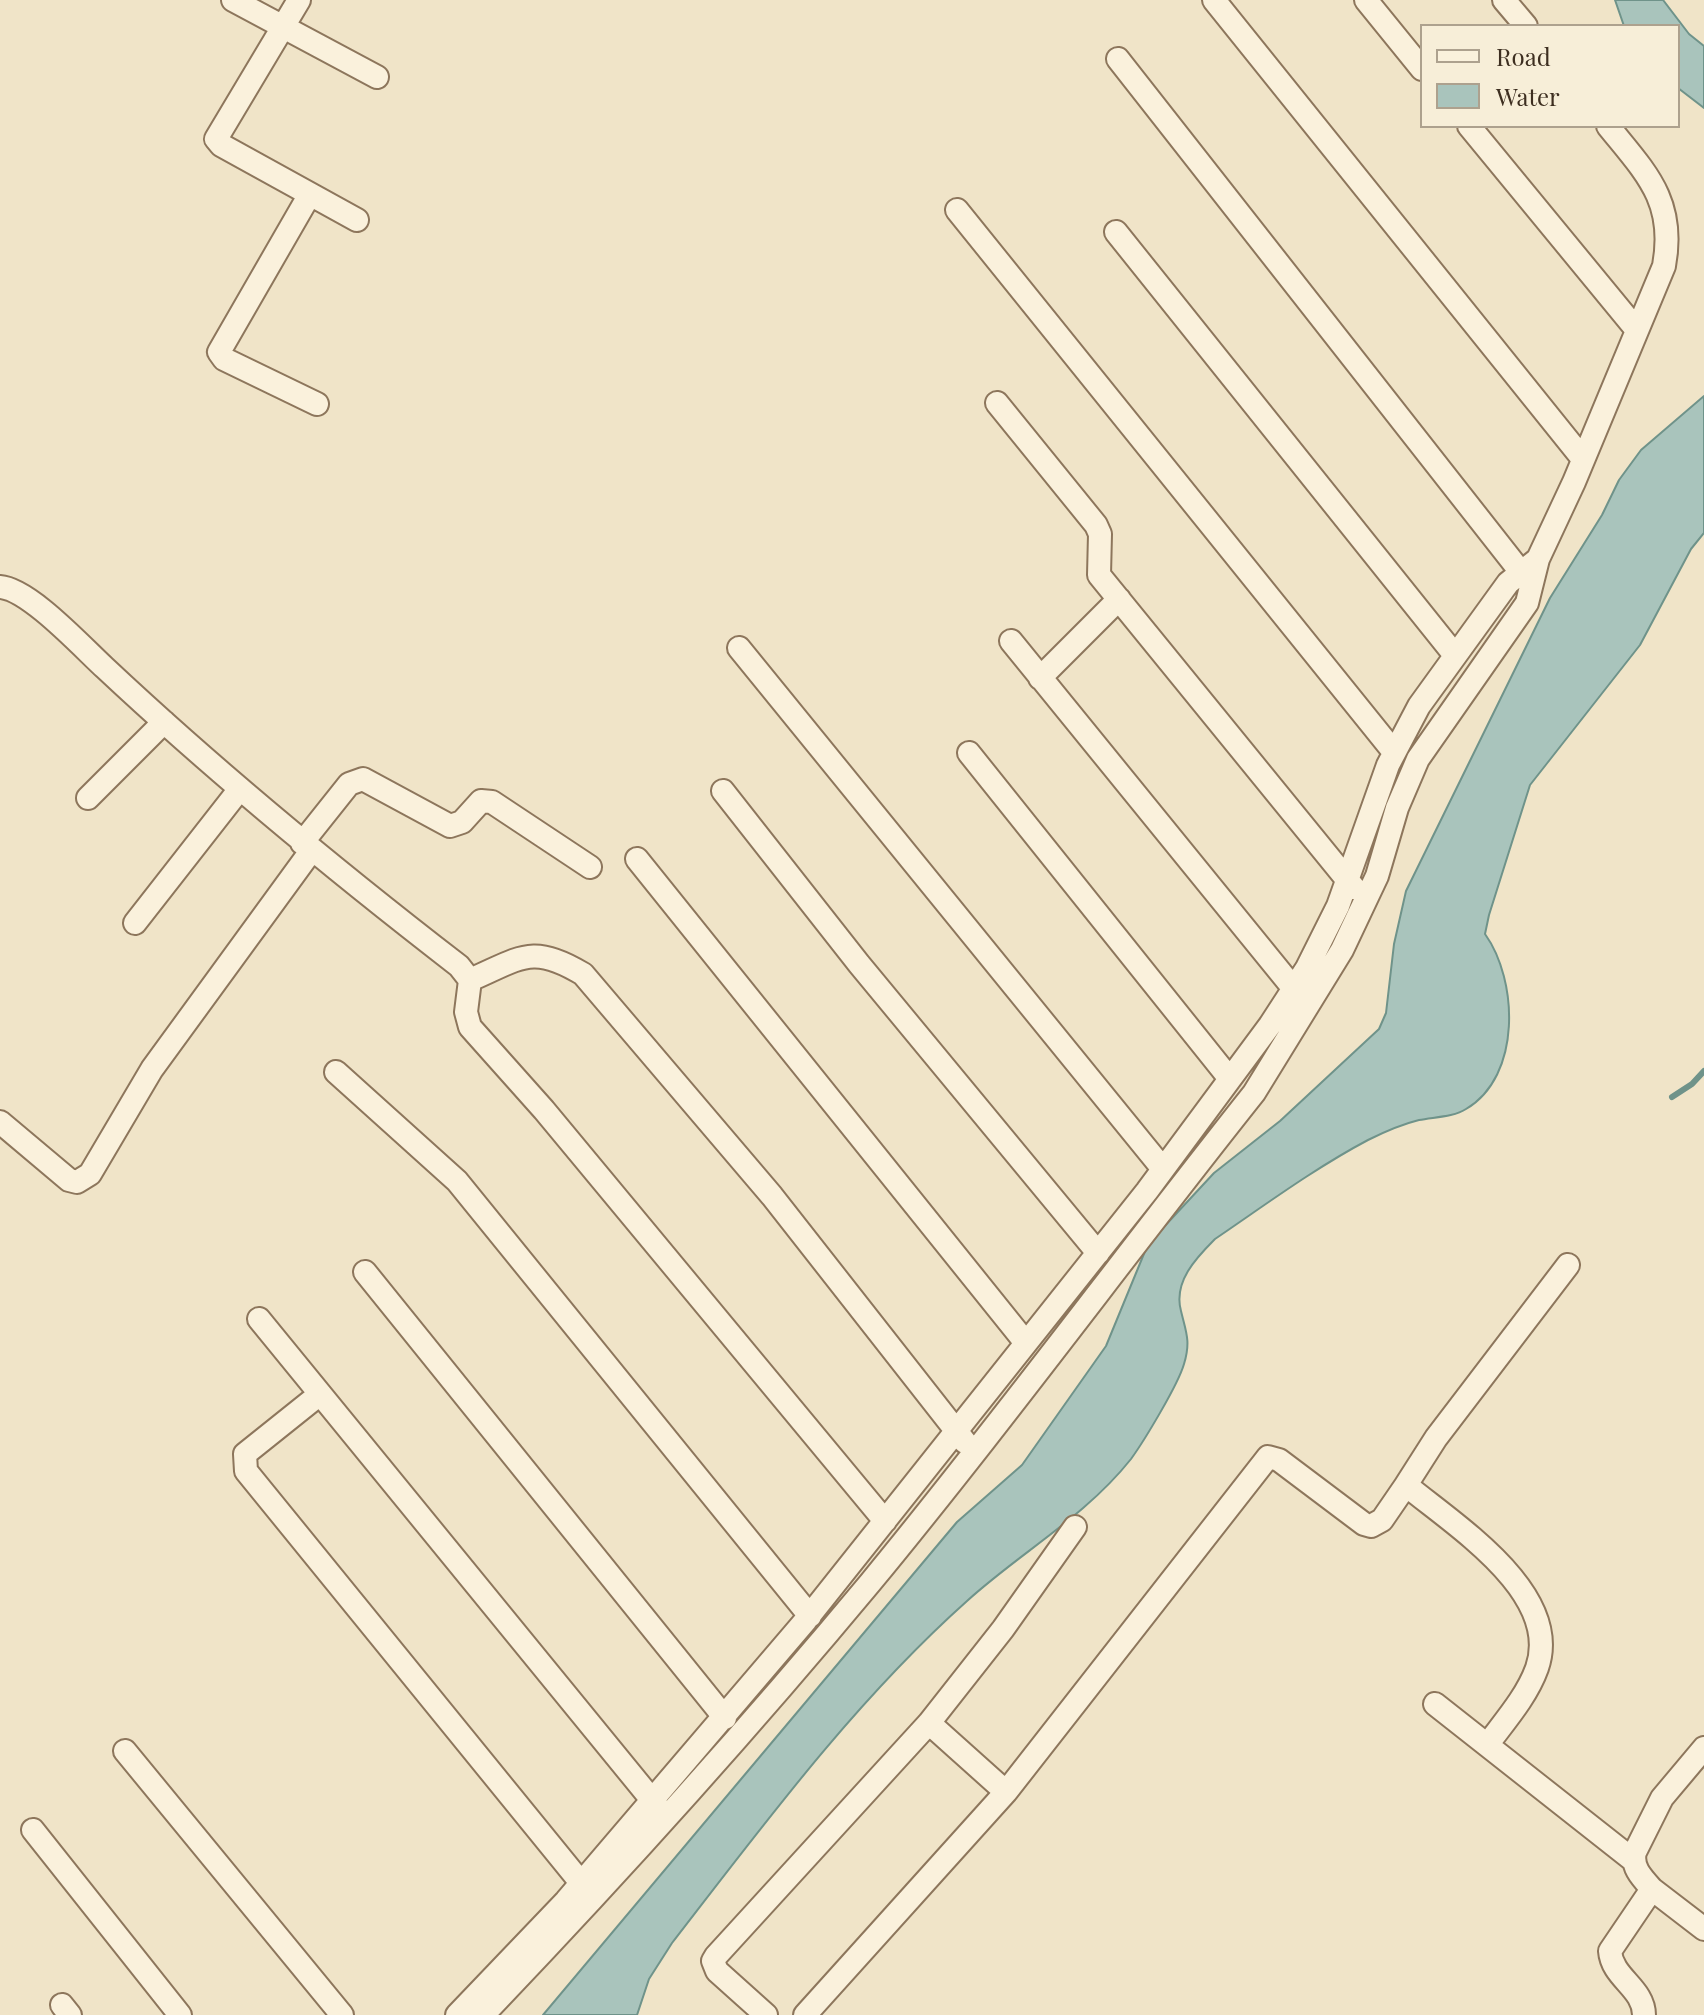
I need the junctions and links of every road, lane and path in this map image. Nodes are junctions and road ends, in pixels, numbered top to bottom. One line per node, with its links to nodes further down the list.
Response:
1 (233, 0): 7 (street)
2 (299, 0): 7 (street)
3 (1214, 0): 20 (street)
4 (1366, 0): 9 (street)
5 (1504, 0): 6 (street)
6 (1524, 24)
7 (285, 27): 10 (street); 13 (street)
8 (1118, 59): 21 (street)
9 (1420, 67)
10 (377, 77)
11 (1471, 128): 17 (street)
12 (1610, 128): 17 (street)
13 (310, 194): 15 (street); 19 (street)
14 (957, 210): 29 (street)
15 (357, 220)
16 (1116, 232): 26 (street)
17 (1636, 329): 20 (street)
18 (997, 403): 23 (street)
19 (317, 404)
20 (1583, 459): 21 (street)
21 (1529, 565): 26 (street); 38 (street)
22 (0, 587): 28 (street)
23 (1119, 599): 27 (street); 37 (street)
24 (1011, 641): 27 (street)
25 (739, 648): 46 (street)
26 (1454, 654): 29 (street)
27 (1040, 678): 41 (street)
28 (164, 722): 31 (street); 33 (street)
29 (1394, 752): 37 (street)
30 (969, 753): 44 (street)
31 (239, 790): 34 (street); 39 (street)
32 (723, 791): 47 (street)
33 (88, 798)
34 (307, 847): 36 (street); 40 (street); 45 (street)
35 (637, 859): 51 (street)
36 (590, 867)
37 (1348, 880): 38 (street); 41 (street)
38 (1365, 901): 42 (street)
39 (135, 923)
40 (470, 980): 53 (street); 56 (street)
41 (1293, 989): 42 (street); 44 (street)
42 (1309, 1007): 54 (street)
43 (336, 1072): 58 (street)
44 (1230, 1079): 46 (street)
45 (0, 1122)
46 (1163, 1169): 47 (street)
47 (1098, 1253): 51 (street)
48 (1568, 1265): 55 (street)
49 (365, 1272): 60 (street)
50 (259, 1319): 52 (street)
51 (1026, 1343): 53 (street)
52 (320, 1394): 66 (street); 70 (street)
53 (958, 1431): 54 (street); 56 (street)
54 (973, 1453): 66 (street)
55 (1406, 1485): 62 (street); 65 (street)
56 (885, 1521): 58 (street)
57 (1075, 1527): 61 (street)
58 (810, 1616): 60 (street)
59 (1435, 1704): 62 (street)
60 (725, 1718): 66 (street)
61 (929, 1723): 65 (street); 76 (street)
62 (1487, 1745): 68 (street)
63 (1704, 1748): 68 (street)
64 (125, 1751): 73 (street)
65 (1006, 1792): 77 (street)
66 (660, 1810): 70 (street)
67 (33, 1830): 72 (street)
68 (1633, 1860): 69 (street)
69 (1652, 1889): 71 (street); 78 (street)
70 (588, 1891): 74 (street); 75 (street)
71 (1704, 1929)
72 (180, 2015)
73 (342, 2015)
74 (457, 2015)
75 (483, 2015)
76 (766, 2015)
77 (805, 2015)
78 (1644, 2015)

